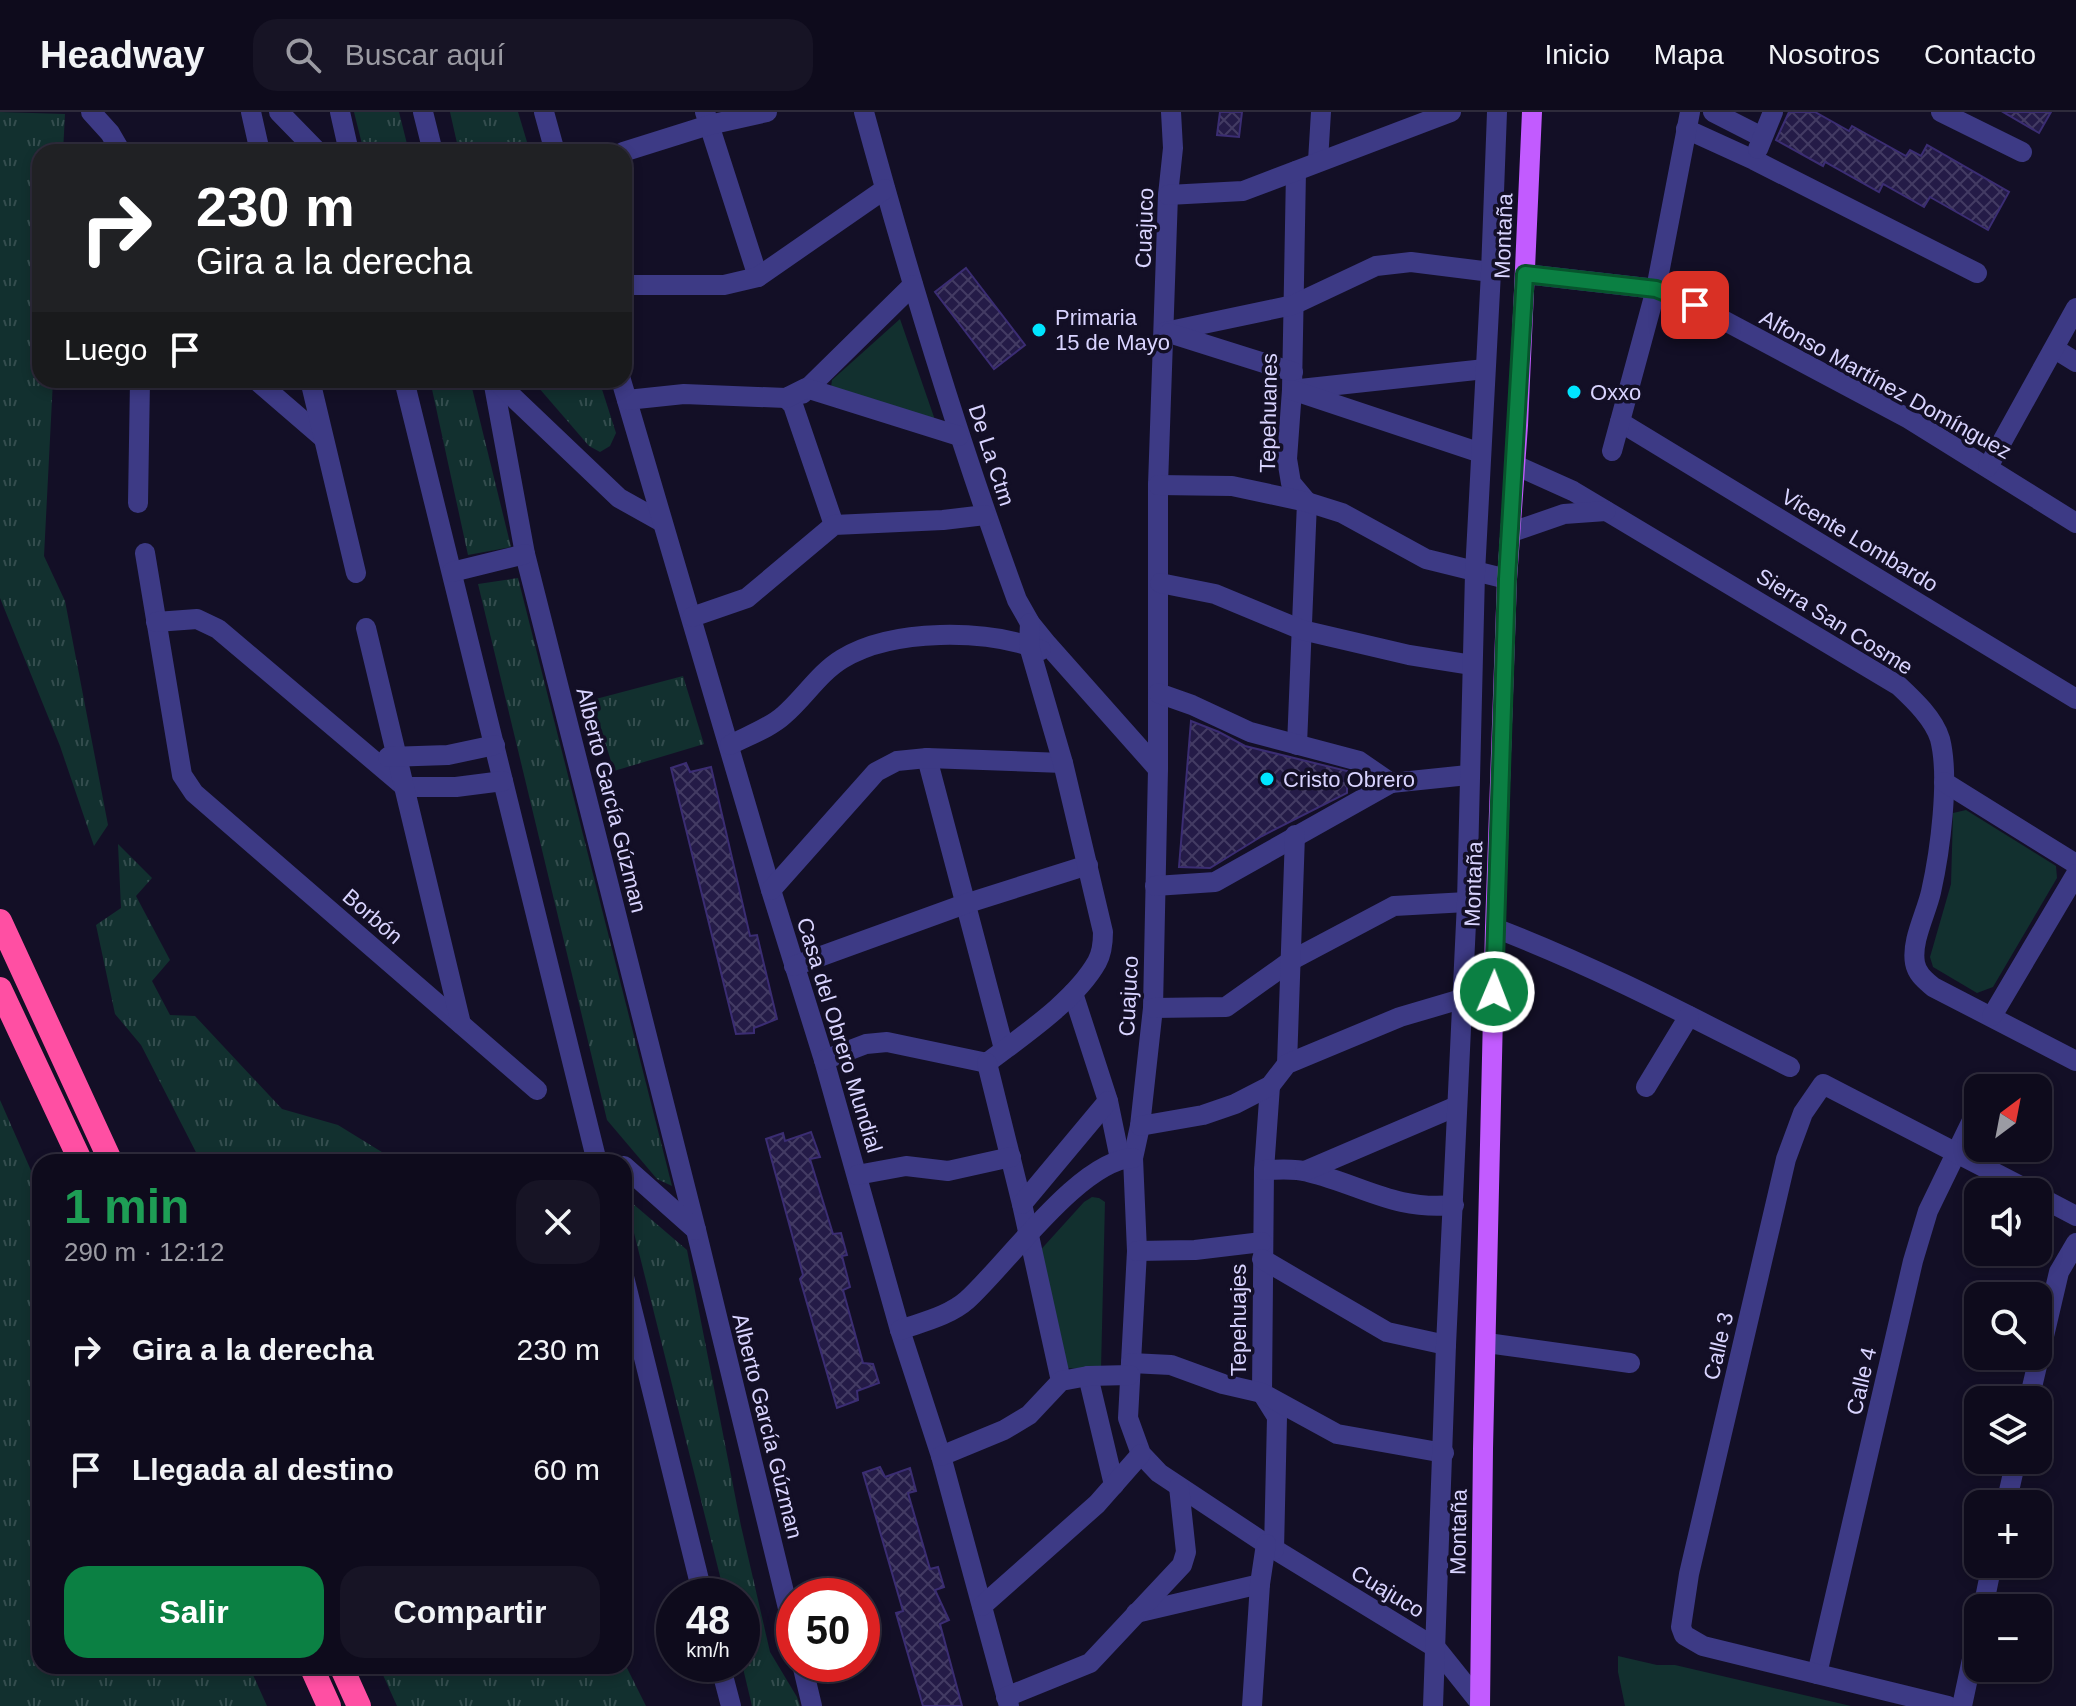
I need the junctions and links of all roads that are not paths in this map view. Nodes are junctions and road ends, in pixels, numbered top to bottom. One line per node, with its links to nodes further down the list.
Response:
1 (91, 112): 20 (street)
2 (251, 112): 21 (street)
3 (279, 112): 22 (street)
4 (340, 112): 23 (street)
5 (423, 112): 24 (street)
6 (544, 112): 25 (street)
7 (767, 112): 17 (street)
8 (864, 112): 31 (street, De La Ctm)
9 (1171, 112): 32 (street, Cuajuco)
10 (1321, 112): 29 (street)
11 (1451, 112): 29 (street)
12 (1497, 112): 33 (street, Montaña)
13 (1532, 112): 35 (main road, Montaña)
14 (1713, 112): 19 (street)
15 (1773, 112): 19 (street)
16 (1941, 112): 27 (street)
17 (707, 118): 26 (street); 36 (street)
18 (1688, 121): 28 (street); 39 (street)
19 (1762, 137): 28 (street)
20 (116, 144)
21 (258, 144)
22 (310, 144)
23 (347, 144)
24 (431, 144)
25 (553, 144)
26 (632, 148)
27 (2022, 152)
28 (1754, 160): 34 (street)
29 (1318, 161): 30 (street)
30 (1296, 171): 32 (street); 40 (street, Tepehuanes)
31 (885, 189): 36 (street); 38 (street, De La Ctm)
32 (1168, 195): 42 (street, Cuajuco)
33 (1491, 272): 40 (street); 45 (street, Montaña)
34 (1977, 273)
35 (1525, 274): 39 (street, Alfonso Martínez Domínguez); 61 (main road, Montaña)
36 (758, 277): 37 (street)
37 (632, 285)
38 (913, 285): 53 (street); 57 (street, De La Ctm)
39 (1656, 289): 56 (street); 62 (street, Alfonso Martínez Domínguez)
40 (1293, 305): 42 (street); 46 (street, Tepehuanes)
41 (2076, 308): 43 (street)
42 (1165, 332): 46 (street); 63 (street, Cuajuco)
43 (2055, 349): 44 (street); 62 (street)
44 (2076, 362)
45 (1485, 369): 46 (street); 60 (street, Montaña)
46 (1292, 381): 60 (street); 64 (street, Tepehuanes)
47 (140, 388): 65 (street)
48 (265, 388): 58 (street)
49 (312, 388): 58 (street)
50 (406, 388): 74 (street)
51 (495, 388): 73 (street, Alberto García Gúzman)
52 (502, 388): 68 (street)
53 (806, 388): 55 (street); 57 (street)
54 (624, 390): 55 (street); 68 (street, Casa del Obrero Mundial)
55 (790, 402): 70 (street)
56 (1620, 422): 59 (street); 88 (street, Vicente Lombardo)
57 (959, 436): 67 (street, De La Ctm)
58 (322, 437): 75 (street)
59 (1612, 451)
60 (1481, 453): 76 (street, Montaña)
61 (1515, 465): 66 (street, Sierra San Cosme); 71 (main road, Montaña)
62 (1988, 467): 69 (street, Alfonso Martínez Domínguez)
63 (1158, 485): 64 (street); 78 (street, Cuajuco)
64 (1307, 502): 76 (street); 83 (street)
65 (138, 503)
66 (1606, 511): 71 (street); 99 (street, Sierra San Cosme)
67 (985, 515): 70 (street); 81 (street, De La Ctm)
68 (662, 522): 79 (street, Casa del Obrero Mundial)
69 (2076, 523)
70 (834, 525): 79 (street)
71 (1512, 532): 77 (main road, Montaña)
72 (145, 553): 80 (street)
73 (525, 554): 74 (street); 153 (street, Alberto García Gúzman)
74 (452, 572): 89 (street)
75 (356, 573)
76 (1475, 573): 77 (street); 86 (street, Montaña)
77 (1507, 579): 104 (main road, Montaña)
78 (1160, 583): 83 (street); 87 (street, Cuajuco)
79 (692, 617): 90 (street, Casa del Obrero Mundial)
80 (156, 622): 92 (street); 122 (street, Borbón)
81 (1030, 623): 84 (street); 85 (street, De La Ctm)
82 (366, 628): 93 (street)
83 (1302, 630): 86 (street); 91 (street)
84 (1029, 646): 85 (street); 90 (street); 95 (street)
85 (1059, 658): 96 (street, De La Ctm)
86 (1472, 665): 97 (street, Montaña)
87 (1158, 693): 91 (street); 96 (street, Cuajuco)
88 (2076, 699)
89 (495, 745): 93 (street); 98 (street)
90 (730, 745): 109 (street, Casa del Obrero Mundial)
91 (1297, 745): 100 (street)
92 (364, 755): 93 (street); 101 (street)
93 (398, 758): 101 (street)
94 (927, 758): 95 (street); 109 (street); 111 (street)
95 (1063, 763): 106 (street)
96 (1158, 769): 108 (street, Cuajuco)
97 (1468, 775): 100 (street); 103 (street, Montaña)
98 (503, 781): 101 (street); 135 (street)
99 (1944, 782): 105 (street); 121 (street, Sierra San Cosme)
100 (1391, 783): 102 (street)
101 (405, 787): 122 (street)
102 (1295, 835): 108 (street); 114 (street)
103 (1468, 855): 104 (street); 110 (street, Montaña)
104 (1498, 857): 113 (main road, Montaña)
105 (2076, 864)
106 (1088, 865): 111 (street); 117 (street)
107 (2076, 874): 121 (street)
108 (1155, 886): 119 (street, Cuajuco)
109 (771, 890): 115 (street, Casa del Obrero Mundial)
110 (1467, 902): 114 (street); 118 (street, Montaña)
111 (965, 904): 115 (street); 123 (street)
112 (0, 921): 139 (highway)
113 (1495, 928): 120 (street); 160 (main road, Montaña)
114 (1292, 960): 119 (street); 127 (street)
115 (794, 966): 124 (street, Casa del Obrero Mundial)
116 (0, 989): 138 (highway)
117 (1073, 993): 123 (street); 132 (street)
118 (1461, 999): 127 (street); 133 (street, Montaña)
119 (1153, 1008): 134 (street, Cuajuco)
120 (1689, 1016): 128 (street); 130 (street)
121 (1992, 1016): 125 (street, Sierra San Cosme)
122 (461, 1024): 131 (street, Borbón)
123 (1004, 1049): 126 (street)
124 (824, 1060): 126 (street); 147 (street, Casa del Obrero Mundial)
125 (2076, 1061)
126 (987, 1063): 142 (street)
127 (1287, 1064): 129 (street)
128 (1790, 1067)
129 (1270, 1086): 134 (street); 144 (street, Tepehuajes)
130 (1646, 1087)
131 (537, 1090)
132 (1108, 1101): 143 (street); 150 (street)
133 (1457, 1106): 145 (street); 151 (street, Montaña)
134 (1140, 1126): 143 (street, Cuajuco)
135 (591, 1137): 140 (street); 141 (street)
136 (1964, 1139): 137 (street, Calle 4)
137 (1958, 1152): 148 (street); 182 (street, Calle 4); 182 (street, Calle 3)
138 (77, 1154)
139 (107, 1154)
140 (595, 1154)
141 (611, 1154)
142 (1011, 1157): 147 (street); 150 (street)
143 (1126, 1158): 154 (street); 157 (street, Cuajuco)
144 (1264, 1170): 145 (street); 156 (street, Tepehuajes)
145 (1305, 1171): 151 (street)
146 (632, 1173): 153 (street)
147 (857, 1175): 159 (street, Casa del Obrero Mundial)
148 (2006, 1178)
149 (2052, 1203): 152 (street)
150 (1022, 1204): 154 (street)
151 (1454, 1205): 161 (street, Montaña)
152 (2076, 1216)
153 (696, 1230): 175 (street, Alberto García Gúzman)
154 (1027, 1234): 159 (street); 165 (street)
155 (2076, 1243): 166 (street)
156 (1262, 1250): 157 (street); 161 (street); 167 (street, Tepehuajes)
157 (1137, 1251): 163 (street, Cuajuco)
158 (632, 1309): 174 (street)
159 (900, 1330): 170 (street, Casa del Obrero Mundial)
160 (1487, 1343): 162 (street); 187 (main road, Montaña)
161 (1446, 1345): 168 (street, Montaña)
162 (1630, 1363)
163 (1131, 1369): 164 (street); 167 (street); 169 (street, Cuajuco)
164 (1088, 1376): 165 (street); 171 (street)
165 (1061, 1381): 170 (street)
166 (2032, 1386)
167 (1262, 1393): 168 (street); 173 (street, Tepehuajes)
168 (1444, 1453): 179 (street, Montaña)
169 (1141, 1454): 171 (street); 172 (street, Cuajuco)
170 (941, 1456): 177 (street, Casa del Obrero Mundial)
171 (1114, 1485): 177 (street)
172 (1179, 1487): 173 (street, Cuajuco); 178 (street)
173 (1270, 1547): 176 (street, Tepehuajes); 179 (street, Cuajuco)
174 (699, 1578)
175 (781, 1578)
176 (1260, 1584): 178 (street); 192 (street, Tepehuajes)
177 (982, 1606): 186 (street, Casa del Obrero Mundial)
178 (1136, 1613): 186 (street)
179 (1436, 1648): 187 (street, Cuajuco); 193 (street)
180 (315, 1674): 188 (highway)
181 (345, 1674): 189 (highway)
182 (1817, 1674): 194 (street)
183 (725, 1682): 190 (street)
184 (806, 1682): 191 (street)
185 (1967, 1682): 195 (street)
186 (1007, 1701)
187 (1480, 1705)
188 (329, 1706)
189 (359, 1706)
190 (731, 1706)
191 (812, 1706)
192 (1252, 1706)
193 (1433, 1706)
194 (1948, 1706)
195 (1962, 1706)

